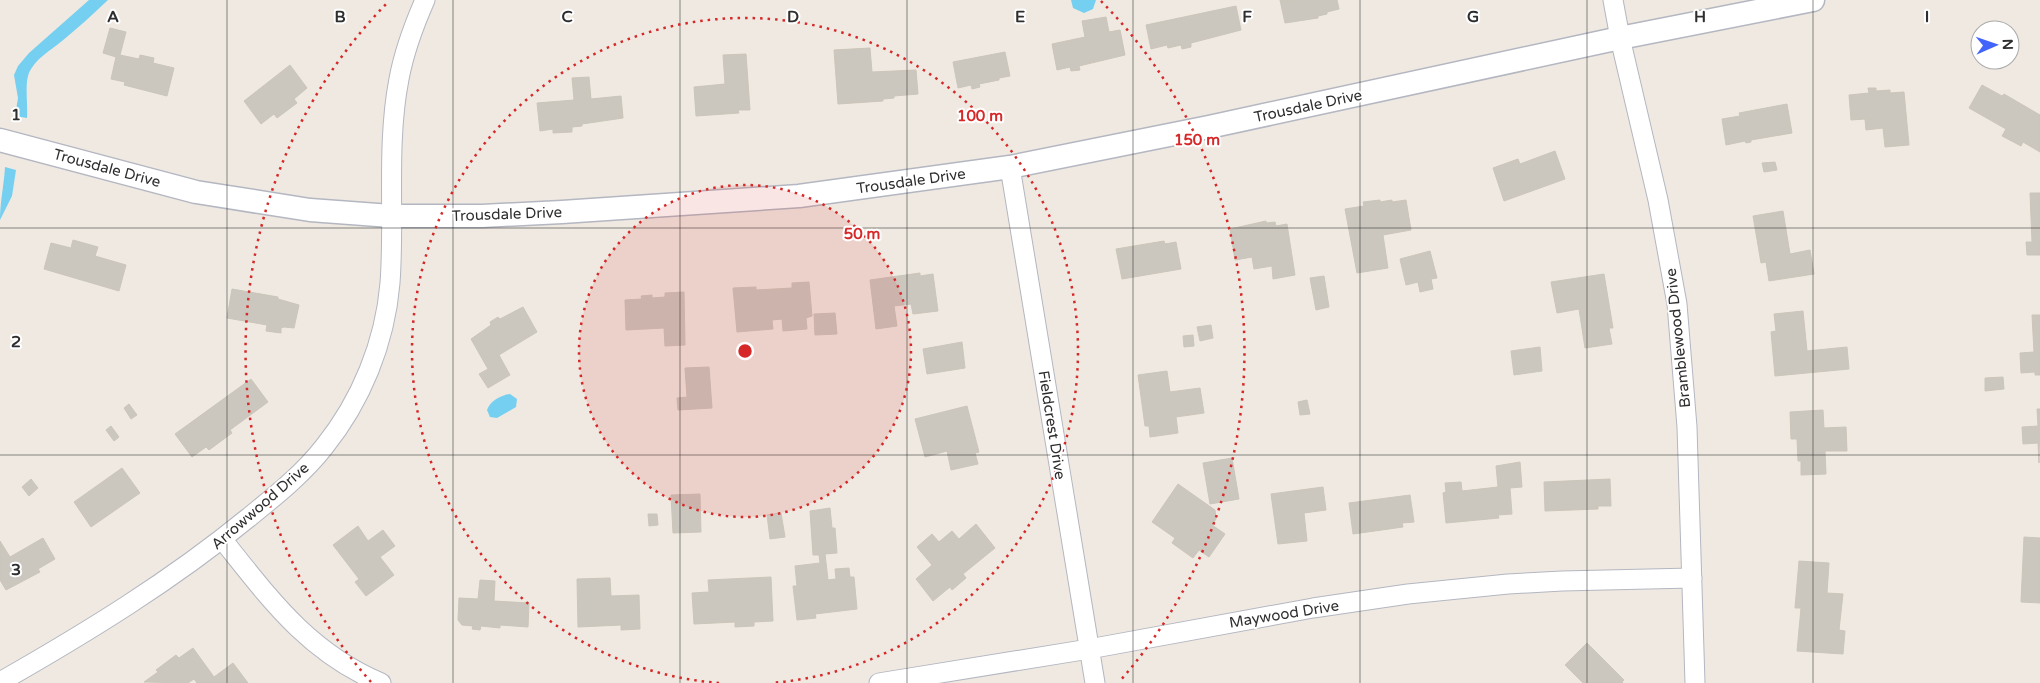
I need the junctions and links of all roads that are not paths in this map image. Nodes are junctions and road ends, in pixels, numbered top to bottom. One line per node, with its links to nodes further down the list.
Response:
1 (425, 0): 7 (street, Arrowwood Drive)
2 (1613, 0): 4 (street, Bramblewood Drive)
3 (1813, 0): 4 (street, Trousdale Drive)
4 (1620, 38): 6 (street, Trousdale Drive); 9 (street, Bramblewood Drive)
5 (0, 140): 7 (street, Trousdale Drive)
6 (1010, 167): 7 (street, Trousdale Drive); 10 (street, Fieldcrest Drive)
7 (391, 216): 8 (street, Arrowwood Drive)
8 (222, 539): 11 (street, Arrowwood Drive); 12 (street)
9 (1692, 578): 10 (street, Maywood Drive); 15 (street, Bramblewood Drive)
10 (1089, 649): 13 (street, Maywood Drive); 14 (street, Fieldcrest Drive)
11 (0, 682)
12 (381, 683)
13 (879, 683)
14 (1094, 683)
15 (1695, 683)

